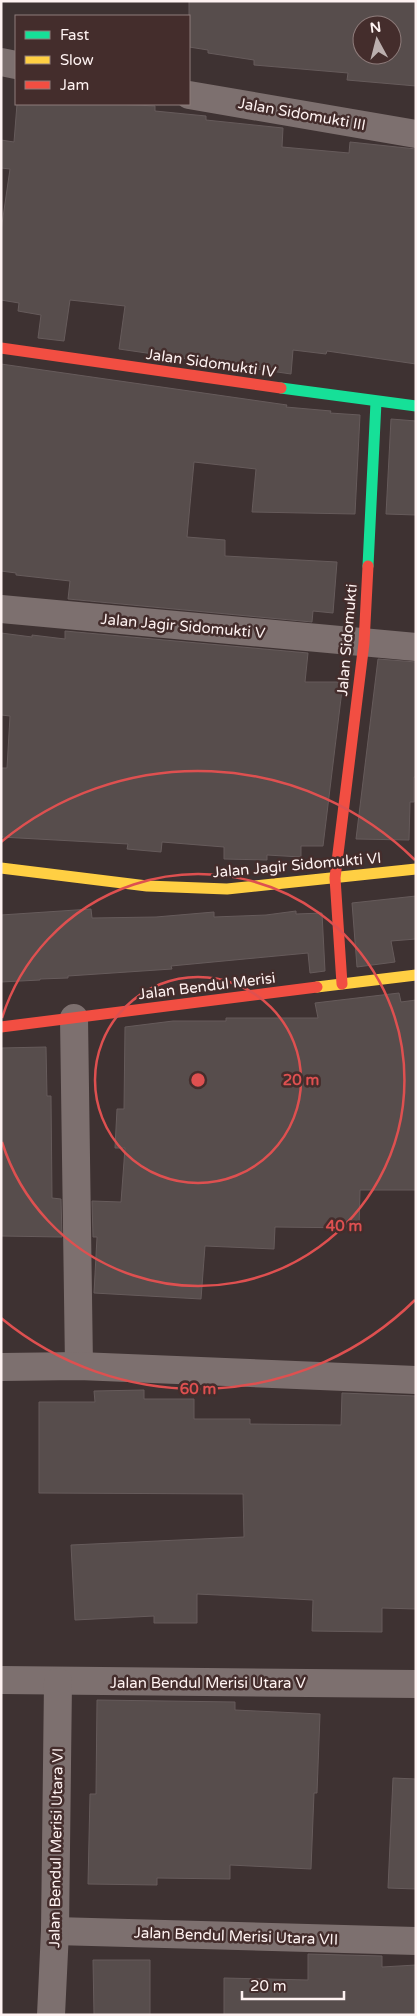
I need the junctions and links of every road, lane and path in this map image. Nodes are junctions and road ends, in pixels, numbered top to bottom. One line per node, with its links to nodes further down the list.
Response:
1 (1, 62): 2 (street)
2 (15, 65)
3 (190, 94): 4 (street, Jalan Sidomukti III)
4 (416, 134)
5 (1, 348): 6 (street, Jalan Sidomukti IV)
6 (376, 402): 7 (street, Jalan Sidomukti IV); 9 (street, Jalan Sidomukti)
7 (416, 406)
8 (1, 609): 9 (street, Jalan Jagir Sidomukti V)
9 (364, 643): 10 (street, Jalan Jagir Sidomukti V); 13 (street, Jalan Sidomukti)
10 (416, 647)
11 (1, 868): 13 (street, Jalan Jagir Sidomukti VI)
12 (416, 869): 13 (street, Jalan Jagir Sidomukti VI)
13 (335, 878): 15 (street, Jalan Sidomukti)
14 (416, 975): 15 (street, Jalan Bendul Merisi)
15 (342, 984): 16 (street, Jalan Bendul Merisi)
16 (74, 1018): 17 (street, Jalan Bendul Merisi); 18 (street)
17 (1, 1027)
18 (79, 1366): 19 (street); 20 (street)
19 (1, 1367)
20 (416, 1380)
21 (1, 1680): 22 (street, Jalan Bendul Merisi Utara V)
22 (58, 1682): 23 (street, Jalan Bendul Merisi Utara V); 24 (street, Jalan Bendul Merisi Utara VI)
23 (416, 1684)
24 (55, 1931): 25 (street, Jalan Bendul Merisi Utara VII); 26 (street, Jalan Bendul Merisi Utara VI)
25 (416, 1941)
26 (51, 2015)

